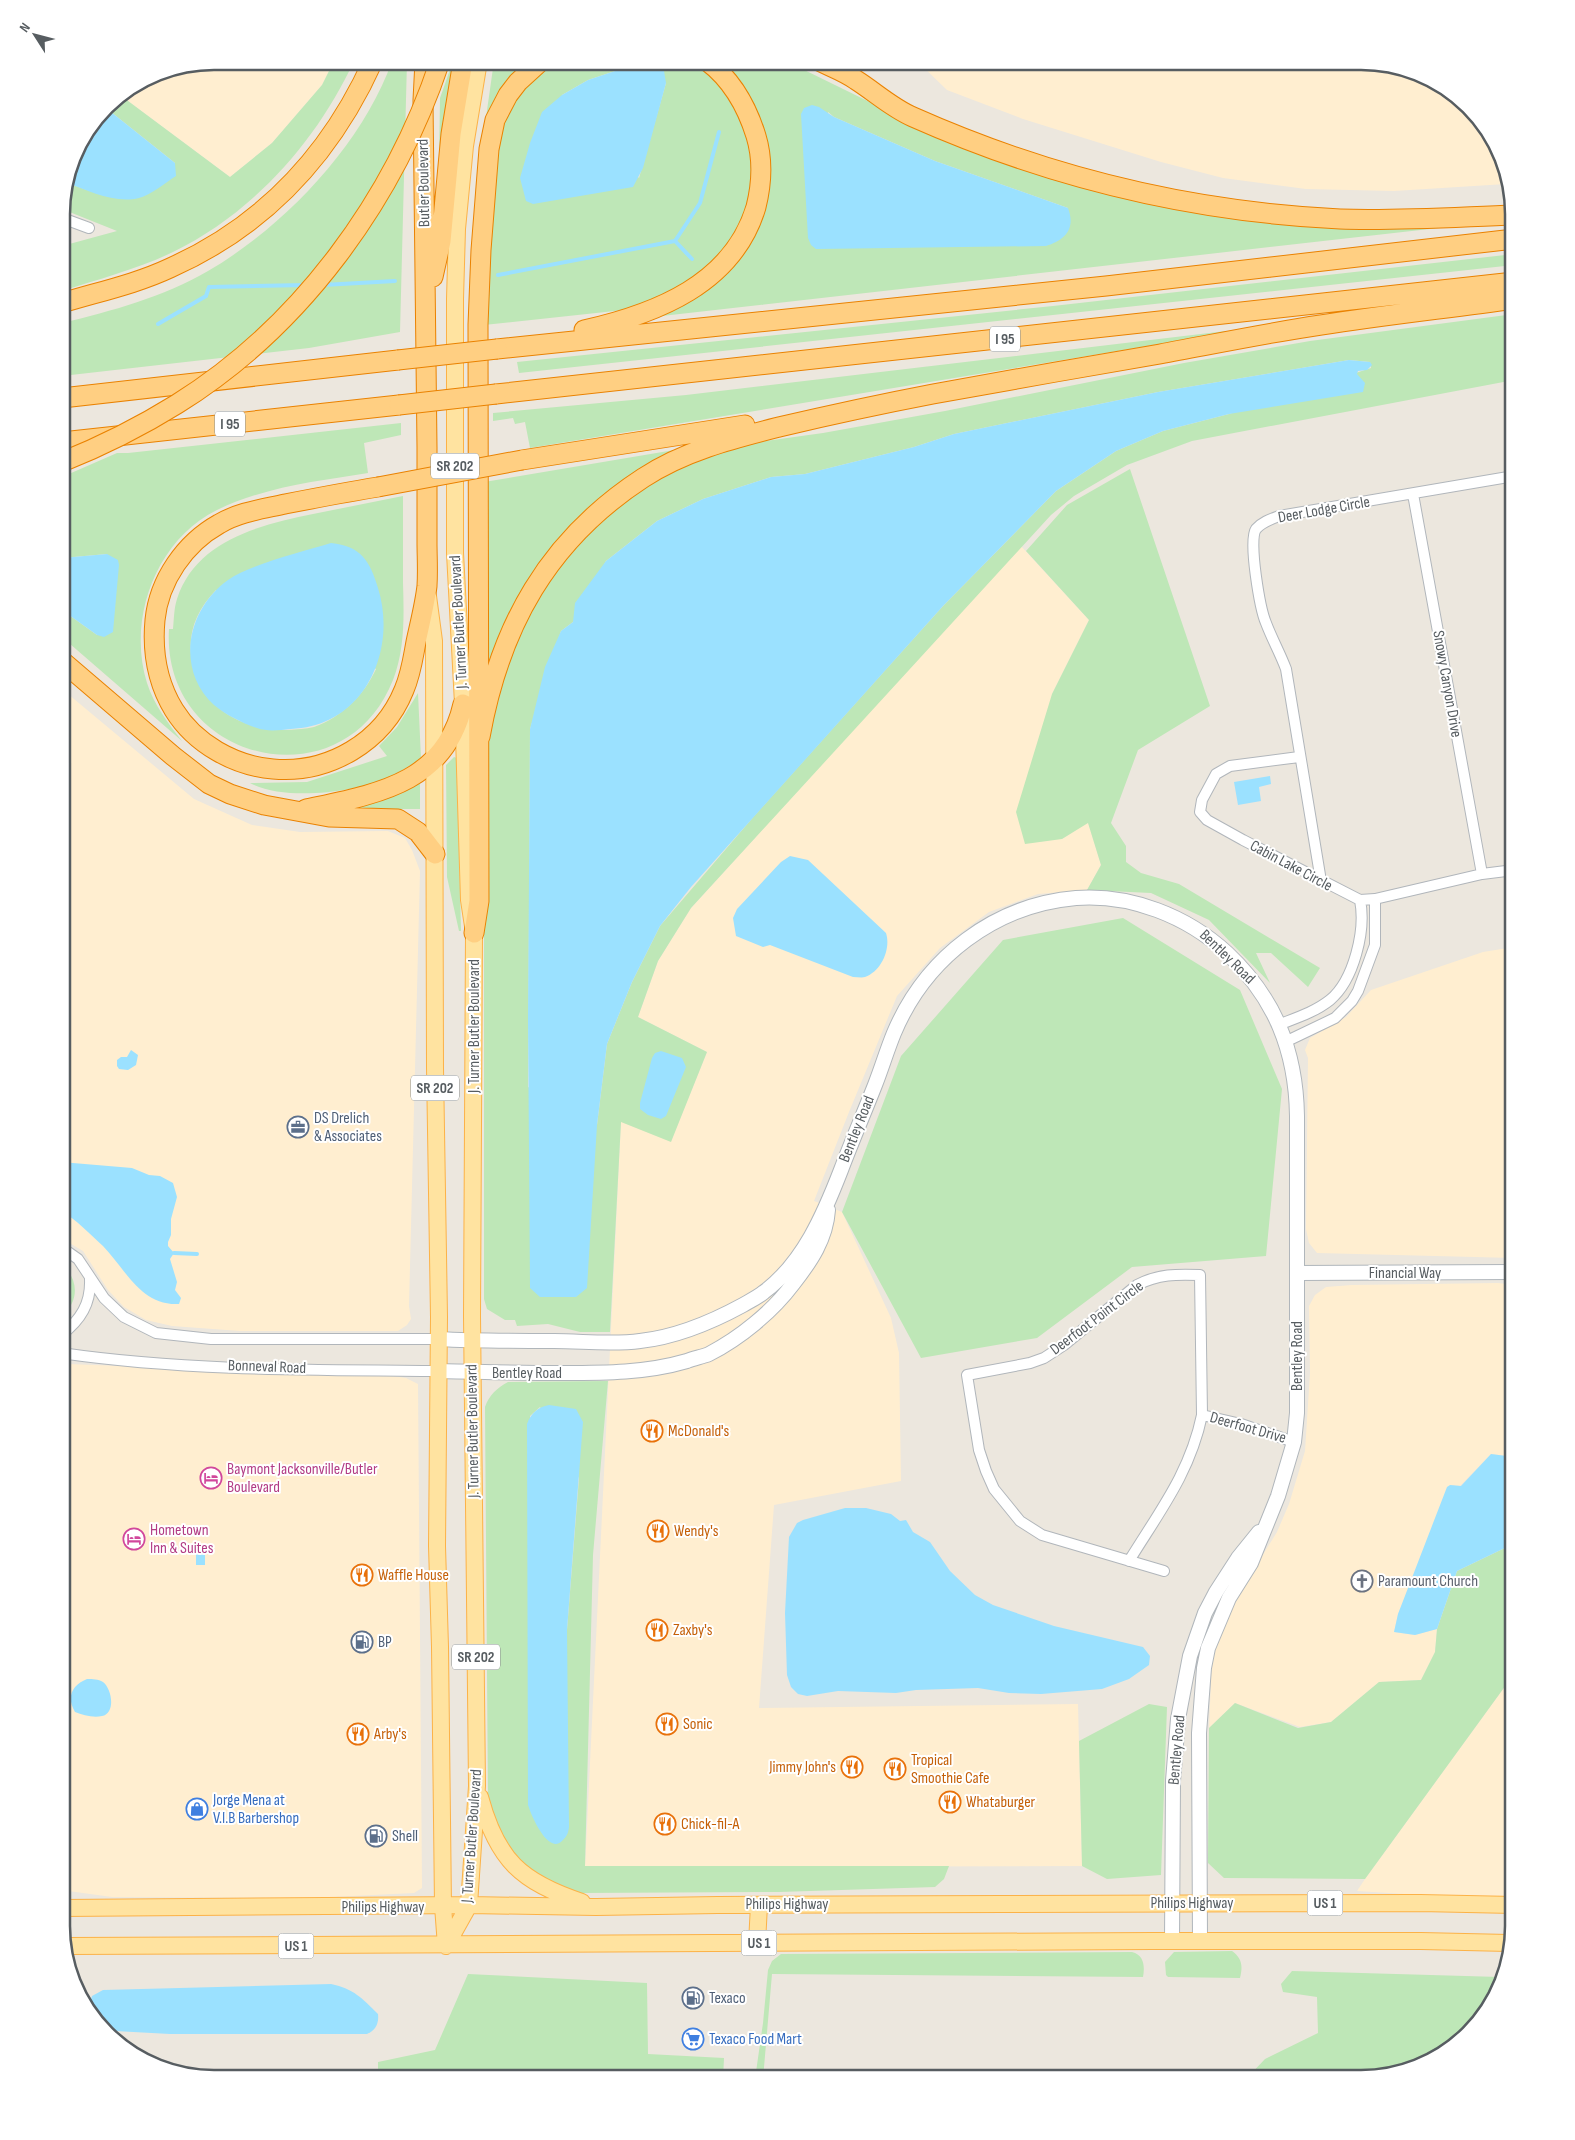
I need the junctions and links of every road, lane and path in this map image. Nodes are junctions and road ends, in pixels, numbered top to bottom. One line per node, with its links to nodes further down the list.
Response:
1 (368, 70): 15 (highway)
2 (425, 70): 17 (highway, Butler Boulevard / SR 202)
3 (437, 70): 22 (highway, bridge)
4 (462, 70): 17 (highway)
5 (478, 70): 12 (main road, Butler Boulevard / SR 202)
6 (531, 70): 28 (highway)
7 (716, 70): 18 (highway)
8 (838, 70): 9 (highway)
9 (1505, 215)
10 (70, 221): 11 (street)
11 (89, 228)
12 (457, 229): 27 (main road, J. Turner Butler Boulevard / SR 202)
13 (1505, 240): 18 (highway)
14 (1505, 283): 21 (highway, I 95, bridge)
15 (70, 301)
16 (1505, 301): 20 (highway)
17 (426, 305): 25 (highway, J. Turner Butler Boulevard / SR 202)
18 (497, 350): 19 (highway, bridge)
19 (70, 397)
20 (838, 413): 25 (highway, bridge); 28 (highway)
21 (70, 441)
22 (70, 459)
23 (1505, 478): 24 (street, Deer Lodge Circle)
24 (1413, 494): 29 (street, Deer Lodge Circle); 34 (street, Snowy Canyon Drive)
25 (427, 586): 30 (main road, J. Turner Butler Boulevard / SR 202)
26 (70, 668): 31 (highway)
27 (463, 704): 30 (highway); 38 (main road, J. Turner Butler Boulevard / SR 202)
28 (480, 736): 38 (highway)
29 (1299, 757): 35 (street, Deer Lodge Circle); 35 (street, Cabin Lake Circle)
30 (434, 762): 31 (highway); 32 (main road, J. Turner Butler Boulevard / SR 202)
31 (298, 811): 32 (highway)
32 (435, 854): 47 (main road, J. Turner Butler Boulevard / SR 202)
33 (1505, 871): 34 (street, Cabin Lake Circle)
34 (1482, 874): 37 (street, Cabin Lake Circle)
35 (1321, 881): 36 (street, Cabin Lake Circle)
36 (1360, 900): 37 (street, Cabin Lake Circle); 39 (street)
37 (1375, 900): 40 (street)
38 (474, 933): 48 (main road, J. Turner Butler Boulevard / SR 202)
39 (1278, 1025): 40 (street, Bentley Road); 41 (street, Bentley Road)
40 (1285, 1042): 44 (street, Bentley Road)
41 (828, 1204): 48 (street, Bentley Road); 51 (street, Bentley Road)
42 (70, 1253): 45 (street, Bonneval Road)
43 (1505, 1272): 44 (street, Financial Way)
44 (1297, 1273): 53 (street, Bentley Road)
45 (90, 1278): 46 (street); 47 (street, Bonneval Road)
46 (70, 1326)
47 (438, 1338): 48 (street, Bonneval Road); 50 (main road, J. Turner Butler Boulevard / SR 202)
48 (473, 1341): 51 (main road, J. Turner Butler Boulevard / SR 202)
49 (70, 1354): 50 (street, Bonneval Road)
50 (437, 1370): 51 (street, Bonneval Road); 63 (main road, J. Turner Butler Boulevard / SR 202)
51 (472, 1372): 57 (main road, J. Turner Butler Boulevard / SR 202)
52 (1202, 1415): 53 (street, Deerfoot Drive); 55 (street, Deerfoot Point Circle); 55 (street, Deerfoot Point Circle)
53 (1294, 1442): 54 (street, Bentley Road)
54 (1267, 1521): 58 (street, Bentley Road); 60 (street, Bentley Road)
55 (1129, 1561): 56 (street, Deerfoot Point Circle)
56 (1164, 1571)
57 (477, 1786): 61 (main road, J. Turner Butler Boulevard / SR 202); 64 (main road)
58 (1200, 1903): 60 (main road, Philips Highway / US 1); 62 (main road, Philips Highway / US 1); 66 (street, Bentley Road)
59 (759, 1904): 60 (main road, Philips Highway / US 1); 64 (main road, Philips Highway / US 1); 68 (main road)
60 (1172, 1904): 67 (street, Bentley Road)
61 (469, 1905): 63 (main road, Philips Highway / US 1); 64 (main road, Philips Highway / US 1); 71 (main road, J. Turner Butler Boulevard / SR 202)
62 (1505, 1905)
63 (442, 1906): 65 (main road, Philips Highway / US 1); 71 (main road, J. Turner Butler Boulevard / SR 202)
64 (596, 1907)
65 (70, 1908)
66 (1200, 1941): 67 (main road, US 1); 69 (main road, US 1)
67 (1172, 1942): 68 (main road, US 1)
68 (757, 1943): 71 (main road, US 1)
69 (1504, 1943)
70 (71, 1946): 71 (main road, US 1)
71 (446, 1946)

